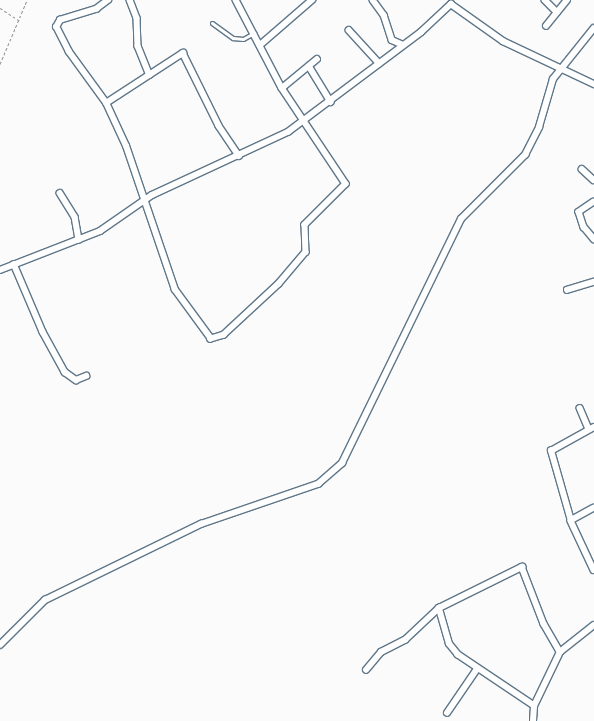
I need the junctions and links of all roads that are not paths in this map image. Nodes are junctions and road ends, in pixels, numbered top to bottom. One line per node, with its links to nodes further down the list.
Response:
1 (108, 0): 25 (street)
2 (130, 0): 21 (street)
3 (236, 0): 14 (street)
4 (312, 0): 15 (street)
5 (373, 0): 16 (street)
6 (545, 0): 9 (street)
7 (567, 0): 9 (street)
8 (450, 2): 16 (street); 20 (street)
9 (557, 12): 11 (street)
10 (212, 23): 14 (lane)
11 (546, 26)
12 (594, 28): 20 (street)
13 (349, 30): 18 (street)
14 (254, 33): 15 (street)
15 (260, 45): 23 (street)
16 (403, 45): 18 (street)
17 (317, 59): 19 (street)
18 (379, 63): 24 (street)
19 (309, 66): 23 (street); 24 (street)
20 (559, 69): 22 (street); 47 (street)
21 (150, 75): 25 (street); 27 (street)
22 (594, 84)
23 (282, 88): 26 (street)
24 (331, 102): 26 (street)
25 (106, 103): 31 (street)
26 (304, 122): 27 (street); 31 (street)
27 (239, 156): 31 (street)
28 (582, 169): 29 (street)
29 (594, 180)
30 (60, 193): 34 (street)
31 (143, 202): 34 (street)
32 (594, 202): 33 (street)
33 (594, 239)
34 (79, 240): 35 (street)
35 (14, 264): 36 (street); 39 (street)
36 (0, 270)
37 (594, 282): 38 (street)
38 (567, 290)
39 (86, 376)
40 (580, 408): 41 (street)
41 (592, 428): 43 (street)
42 (594, 508): 43 (street)
43 (571, 520): 44 (street)
44 (594, 570)
45 (439, 608): 48 (street); 49 (street); 50 (street)
46 (594, 625): 48 (street)
47 (0, 645)
48 (560, 652): 51 (street)
49 (476, 669): 51 (street); 52 (street)
50 (366, 670)
51 (534, 706): 53 (street)
52 (447, 713)
53 (533, 721)

